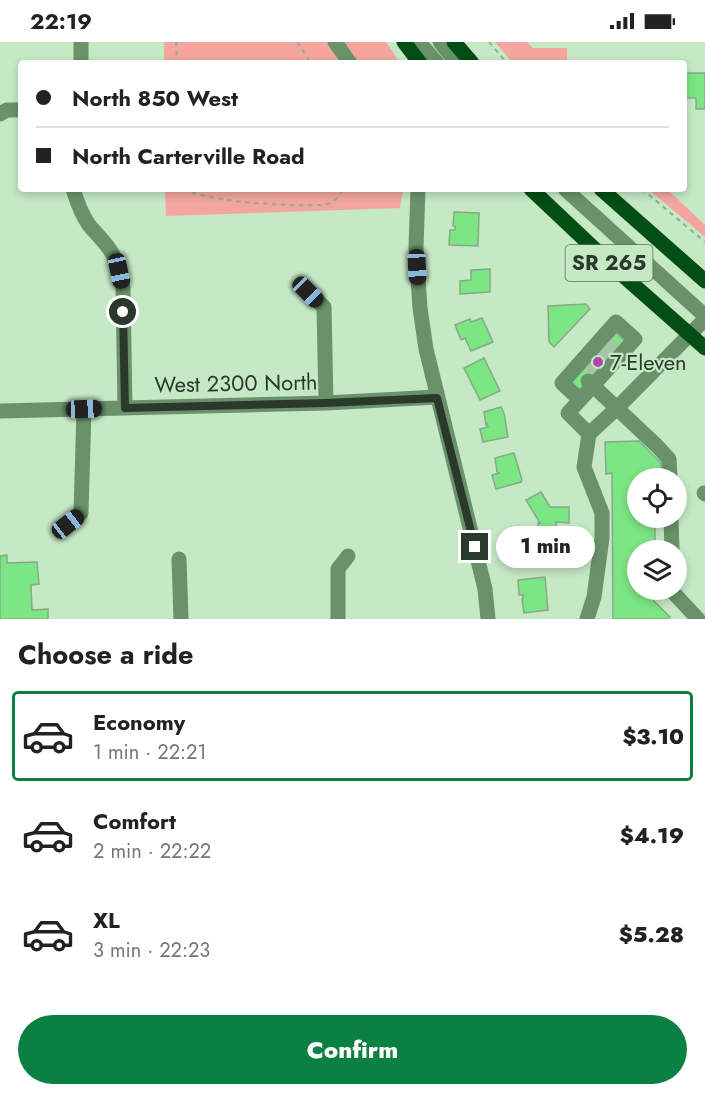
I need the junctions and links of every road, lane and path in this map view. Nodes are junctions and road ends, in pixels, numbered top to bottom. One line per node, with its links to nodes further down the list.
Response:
1 (81, 42): 10 (street)
2 (176, 42): 11 (path)
3 (297, 42): 12 (path)
4 (335, 42): 13 (street)
5 (404, 42): 14 (main road)
6 (419, 42): 15 (street)
7 (438, 42): 16 (street); 17 (street)
8 (454, 42): 18 (main road)
9 (489, 42): 19 (path)
10 (81, 60)
11 (177, 60)
12 (309, 60)
13 (348, 60)
14 (418, 60)
15 (433, 60)
16 (435, 60)
17 (454, 60)
18 (469, 60)
19 (504, 60)
20 (18, 110): 21 (street)
21 (0, 114)
22 (75, 192): 42 (street)
23 (189, 192): 24 (path)
24 (342, 192)
25 (418, 192): 39 (street)
26 (534, 192): 36 (main road, SR 265)
27 (568, 192): 35 (street)
28 (582, 192): 34 (street)
29 (604, 192): 32 (main road, SR 265)
30 (646, 192): 31 (path)
31 (705, 242)
32 (705, 281)
33 (308, 292): 41 (street)
34 (705, 304)
35 (705, 317): 36 (street)
36 (690, 335): 37 (main road, SR 265); 43 (street)
37 (705, 348)
38 (597, 362): 40 (street); 40 (street); 43 (street)
39 (437, 398): 41 (street, West 2300 North); 54 (street)
40 (580, 400): 46 (street)
41 (326, 403): 42 (street, West 2300 North)
42 (125, 408): 44 (street, West 2300 North)
43 (617, 408): 46 (street); 47 (street)
44 (84, 409): 45 (street, West 2300 North); 48 (street)
45 (0, 411)
46 (589, 434): 55 (street)
47 (669, 468)
48 (68, 524)
49 (348, 556): 53 (street)
50 (179, 559): 52 (street)
51 (680, 600): 56 (street)
52 (181, 619)
53 (338, 619)
54 (488, 619)
55 (587, 619)
56 (698, 619)

